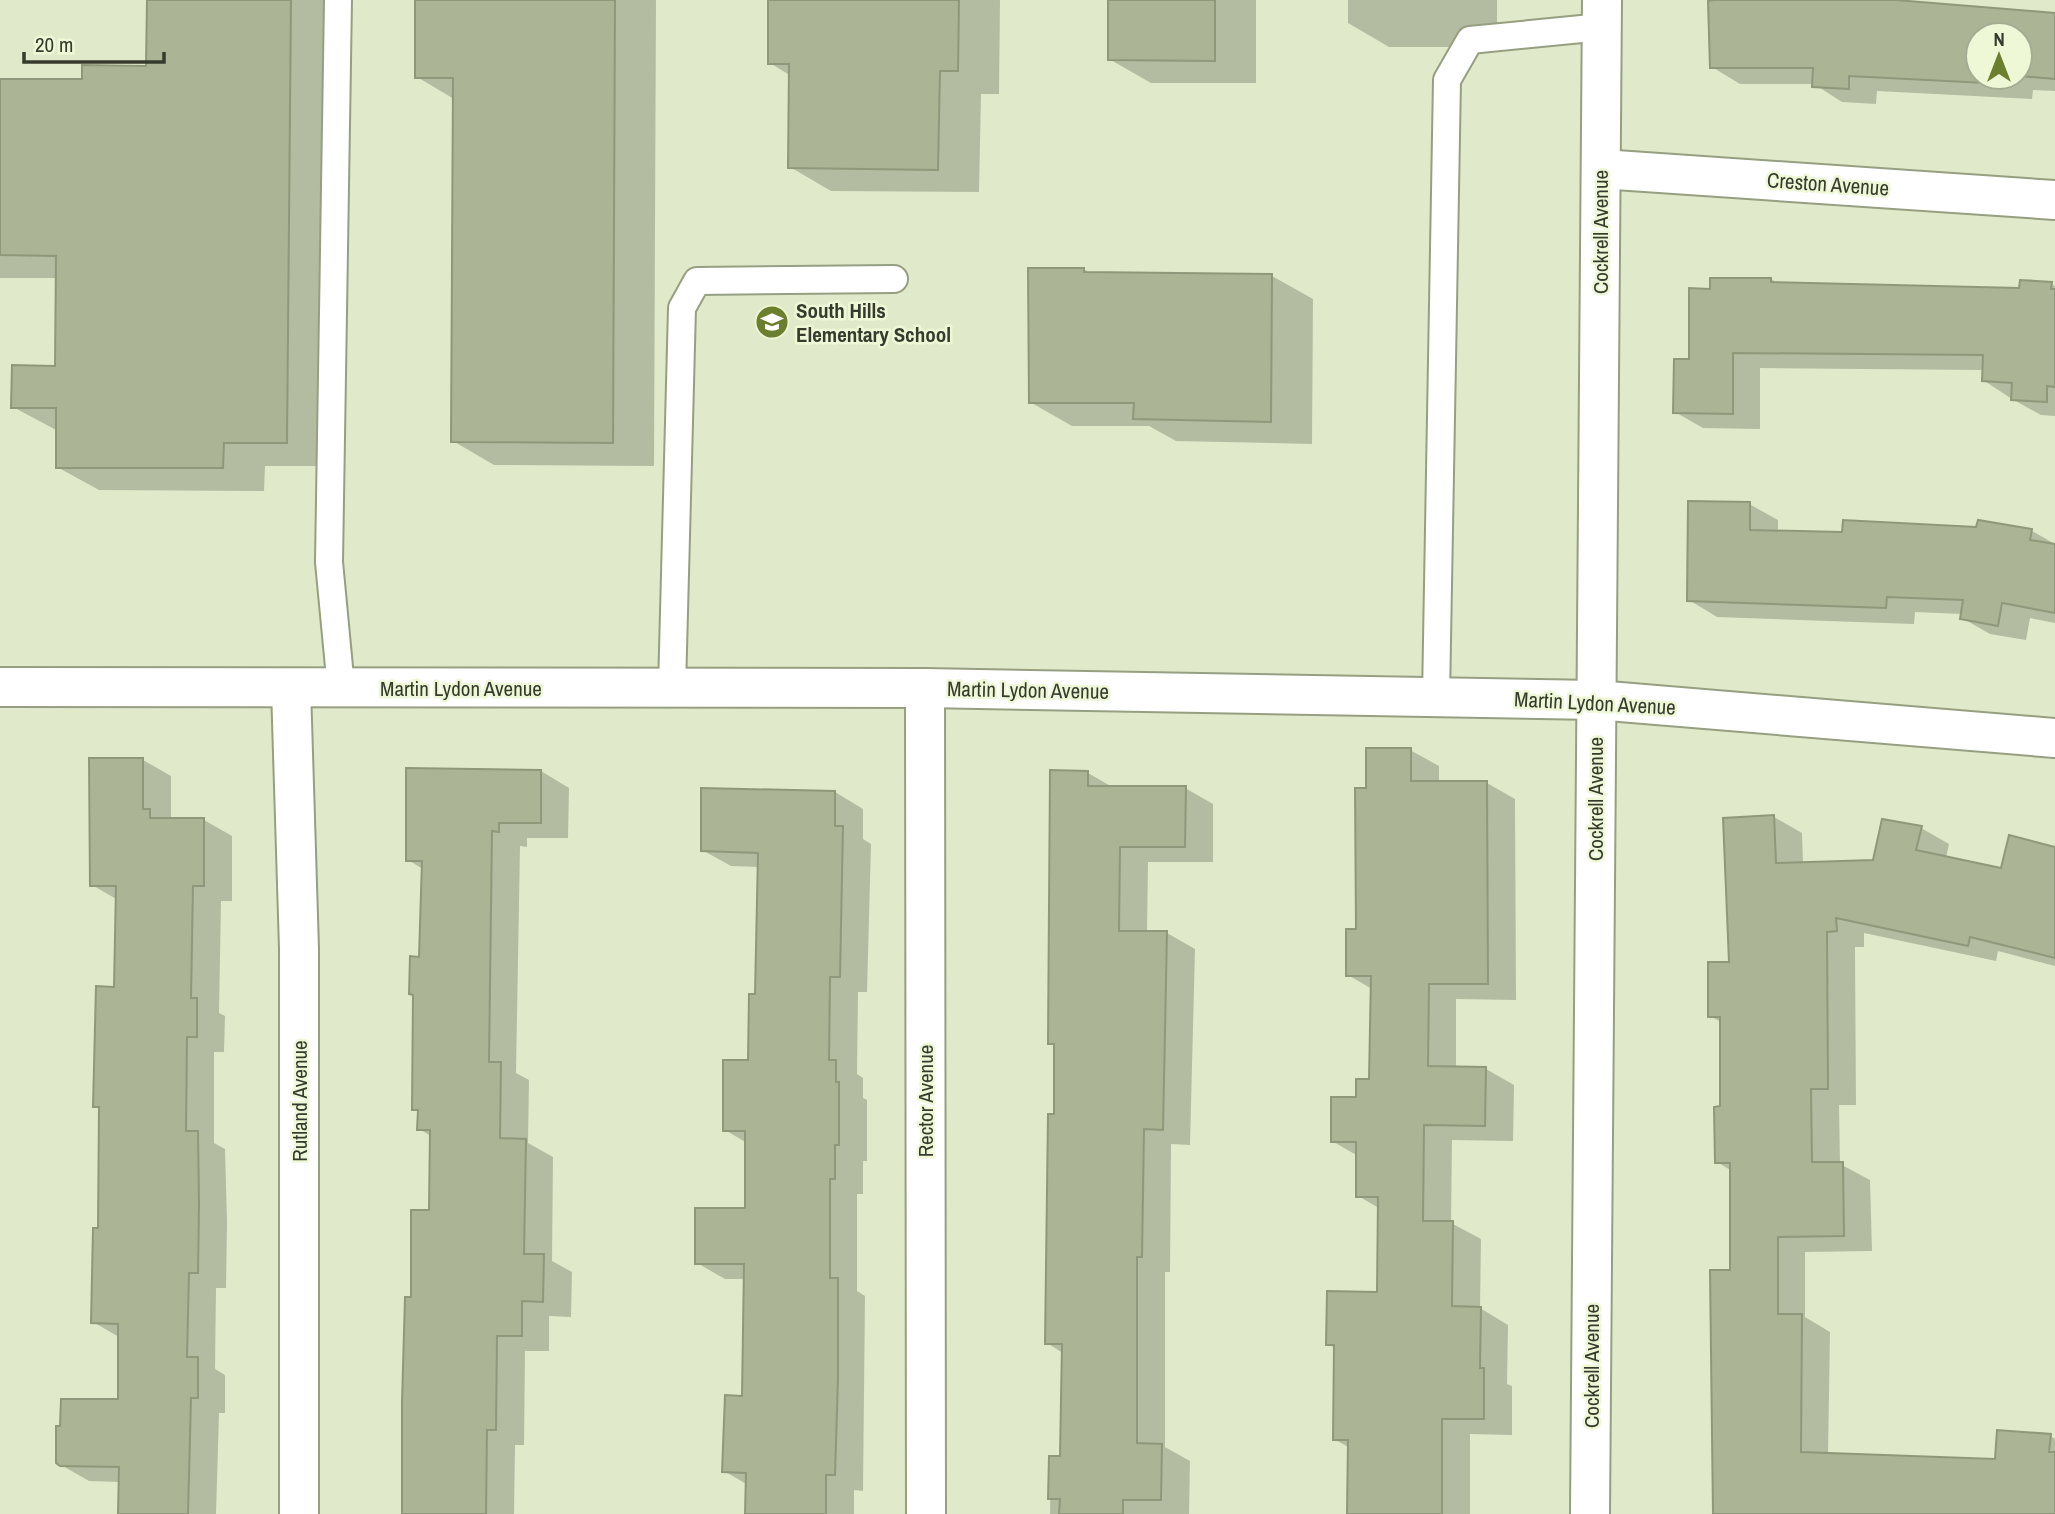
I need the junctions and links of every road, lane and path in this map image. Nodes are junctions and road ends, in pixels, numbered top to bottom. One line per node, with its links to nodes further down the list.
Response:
1 (338, 0): 8 (lane)
2 (1602, 14): 3 (street, Cockrell Avenue); 11 (lane)
3 (1601, 169): 4 (street, Creston Avenue); 12 (street, Cockrell Avenue)
4 (2055, 200)
5 (894, 279): 9 (lane)
6 (0, 687): 7 (street, Martin Lydon Avenue)
7 (291, 688): 8 (street, Martin Lydon Avenue); 14 (street, Rutland Avenue)
8 (341, 688): 9 (street, Martin Lydon Avenue)
9 (672, 688): 10 (street, Martin Lydon Avenue)
10 (925, 688): 11 (street, Martin Lydon Avenue); 15 (street, Rector Avenue)
11 (1436, 697): 12 (street, Martin Lydon Avenue)
12 (1596, 700): 13 (street, Martin Lydon Avenue); 16 (street, Cockrell Avenue)
13 (2055, 738)
14 (299, 1514)
15 (926, 1514)
16 (1590, 1514)

